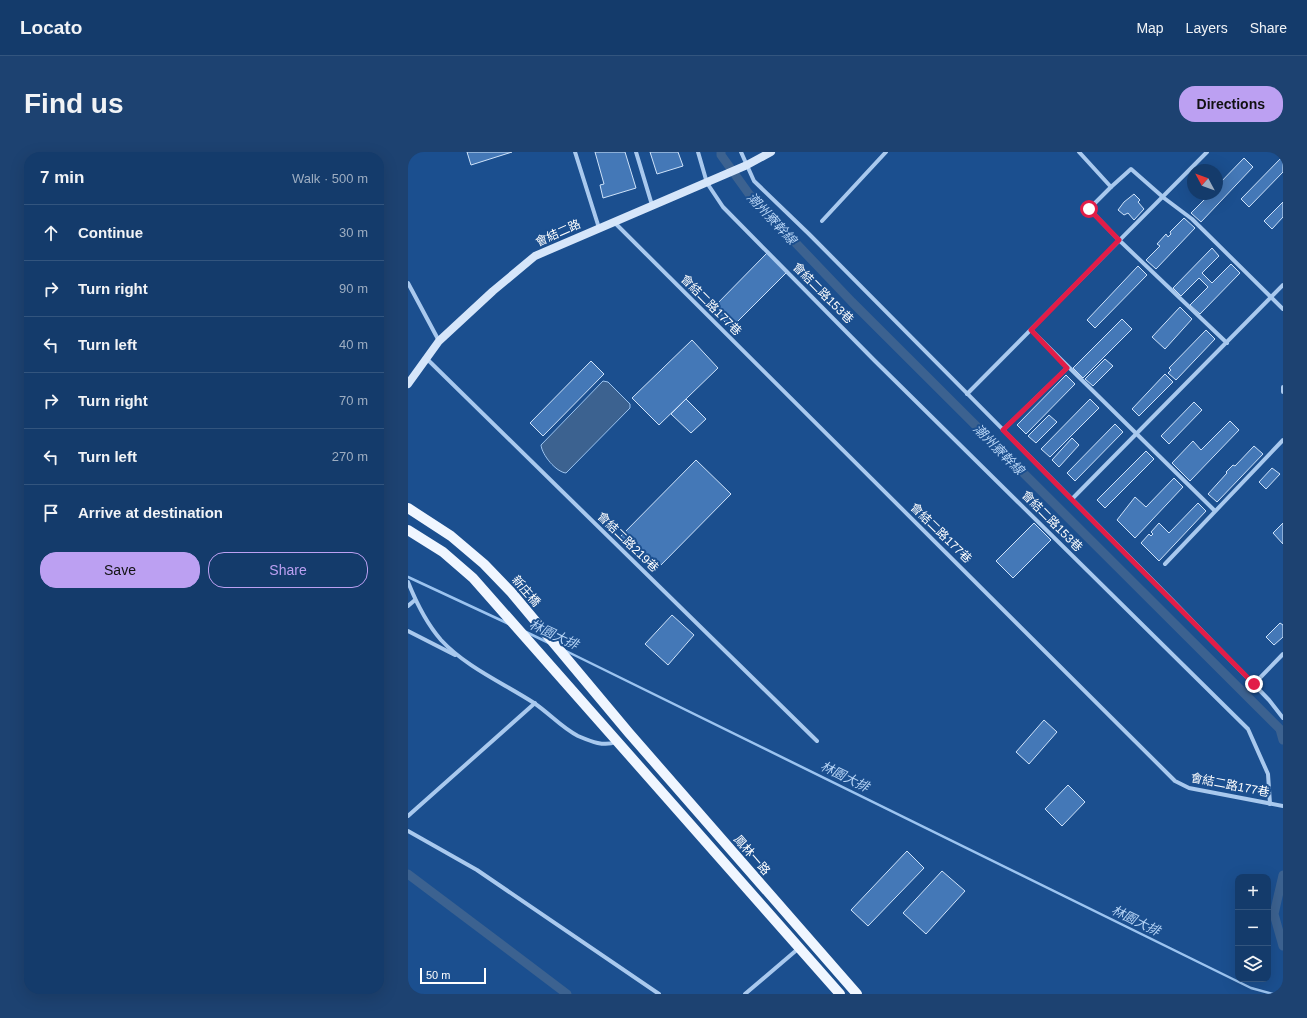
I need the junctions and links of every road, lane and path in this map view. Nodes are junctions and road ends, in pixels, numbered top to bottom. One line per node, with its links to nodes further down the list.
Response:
1 (575, 152): 16 (street)
2 (636, 152): 13 (street)
3 (698, 152): 10 (street, 會結二路153巷)
4 (741, 152): 9 (street)
5 (771, 152): 9 (street)
6 (886, 152): 15 (street)
7 (1079, 152): 11 (street)
8 (1207, 152): 12 (street)
9 (745, 166): 10 (street, 會結二路); 30 (street)
10 (709, 182): 13 (street, 會結二路); 51 (street, 會結二路153巷)
11 (1111, 187): 12 (street); 17 (street)
12 (1164, 198): 17 (street); 20 (street)
13 (652, 205): 14 (street, 會結二路)
14 (613, 221): 16 (street, 會結二路); 51 (street, 會結二路177巷)
15 (822, 221)
16 (599, 228): 23 (street, 會結二路)
17 (1119, 240): 22 (street); 24 (street)
18 (408, 284): 23 (street)
19 (1283, 285): 20 (street)
20 (1271, 297): 21 (street); 24 (street)
21 (1283, 309)
22 (1031, 330): 26 (street); 30 (street)
23 (439, 341): 25 (street, 會結二路)
24 (1226, 344): 32 (street)
25 (426, 358): 27 (street, 會結二路); 50 (street, 會結二路219巷)
26 (1067, 368): 31 (street); 32 (street)
27 (408, 384)
28 (1283, 387): 29 (street)
29 (1283, 392)
30 (967, 394): 31 (street)
31 (1003, 430): 34 (street)
32 (1137, 435): 34 (street); 36 (street)
33 (1283, 440): 36 (street)
34 (1072, 500): 45 (street)
35 (408, 508): 48 (main road, 新庄橋)
36 (1214, 510): 38 (street)
37 (412, 532): 49 (main road)
38 (1165, 564)
39 (408, 582): 40 (street)
40 (415, 600): 41 (street); 44 (street)
41 (408, 606)
42 (408, 631): 44 (street)
43 (1283, 654): 45 (street)
44 (461, 658): 46 (street)
45 (1254, 684): 47 (street)
46 (535, 703): 49 (street); 53 (street)
47 (1283, 718)
48 (628, 733): 59 (main road, 鳳林一路)
49 (618, 741): 55 (main road)
50 (817, 741)
51 (1270, 804): 52 (street, 會結二路177巷)
52 (1283, 806)
53 (408, 816)
54 (408, 831): 56 (street)
55 (799, 948): 57 (street); 58 (main road)
56 (659, 994)
57 (745, 994)
58 (840, 994)
59 (858, 994)

